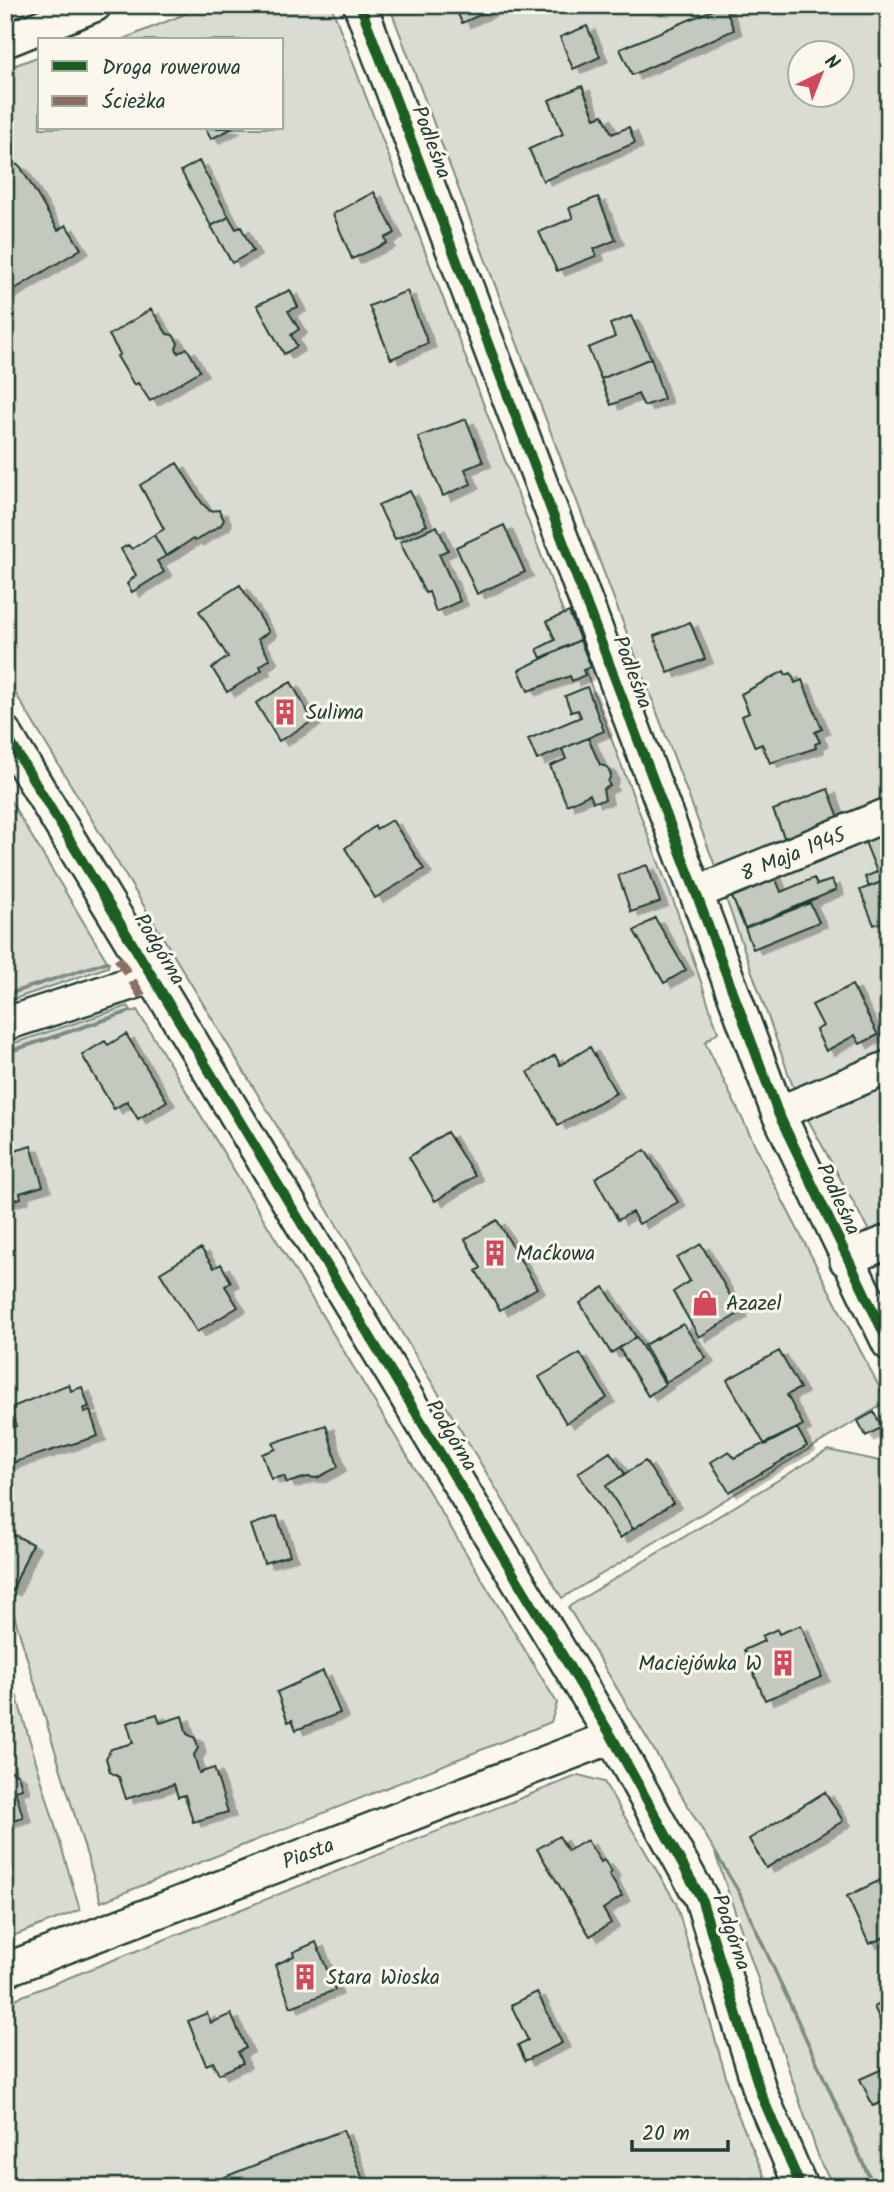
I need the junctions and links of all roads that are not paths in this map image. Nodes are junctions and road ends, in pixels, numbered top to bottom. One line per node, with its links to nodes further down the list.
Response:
1 (95, 5): 3 (street)
2 (360, 5): 6 (street, Podleśna)
3 (5, 41)
4 (5, 733): 7 (street, Podgórna)
5 (889, 814): 6 (street, 8 Maja 1945)
6 (696, 893): 10 (street, Podleśna)
7 (154, 976): 8 (street); 14 (street, Podgórna)
8 (5, 1024)
9 (889, 1067): 10 (street)
10 (778, 1113): 12 (street, Podleśna)
11 (889, 1241): 12 (street)
12 (846, 1260): 13 (street, Podleśna)
13 (889, 1344)
14 (612, 1737): 15 (street, Piasta); 16 (street, Podgórna)
15 (5, 1970)
16 (801, 2187)

